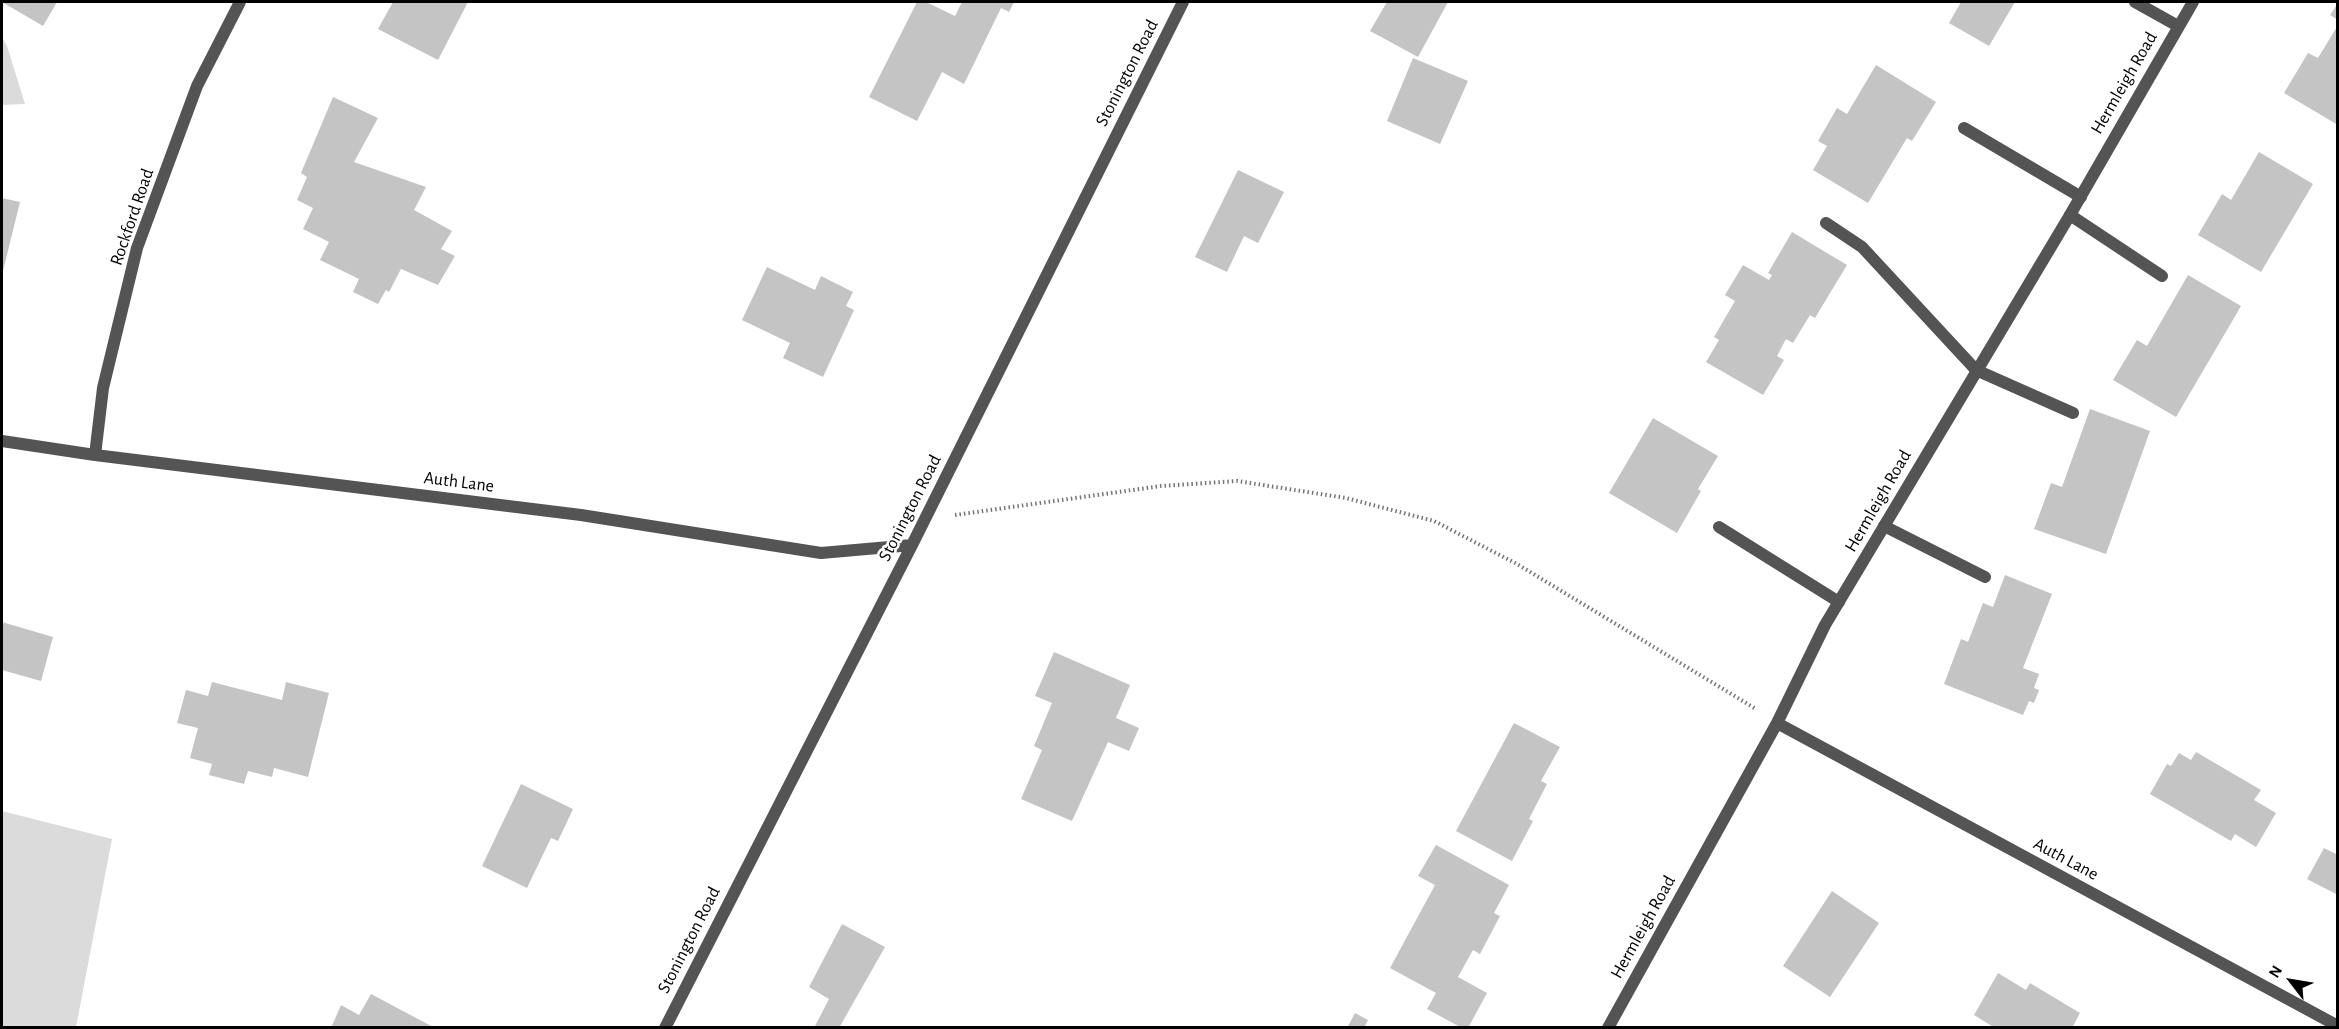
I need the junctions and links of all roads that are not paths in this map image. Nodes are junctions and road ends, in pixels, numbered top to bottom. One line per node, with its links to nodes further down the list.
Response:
1 (240, 2): 14 (street, Rockford Road)
2 (1183, 2): 17 (street, Stonington Road)
3 (2135, 2): 5 (street)
4 (2193, 2): 5 (street, Hermleigh Road)
5 (2178, 26): 7 (street, Hermleigh Road)
6 (1964, 128): 7 (street)
7 (2081, 197): 8 (street, Hermleigh Road)
8 (2070, 215): 10 (street); 11 (street, Hermleigh Road)
9 (1826, 223): 11 (street)
10 (2162, 276)
11 (1976, 370): 12 (street); 15 (street, Hermleigh Road)
12 (2073, 413)
13 (2, 441): 14 (street, Auth Lane)
14 (95, 455): 17 (street, Auth Lane)
15 (1884, 526): 18 (street); 19 (street, Hermleigh Road)
16 (1719, 527): 19 (street)
17 (912, 545): 22 (street, Stonington Road)
18 (1985, 577)
19 (1839, 602): 20 (street, Hermleigh Road)
20 (1777, 723): 21 (street, Auth Lane); 23 (street, Hermleigh Road)
21 (2337, 1026)
22 (665, 1028)
23 (1608, 1028)

